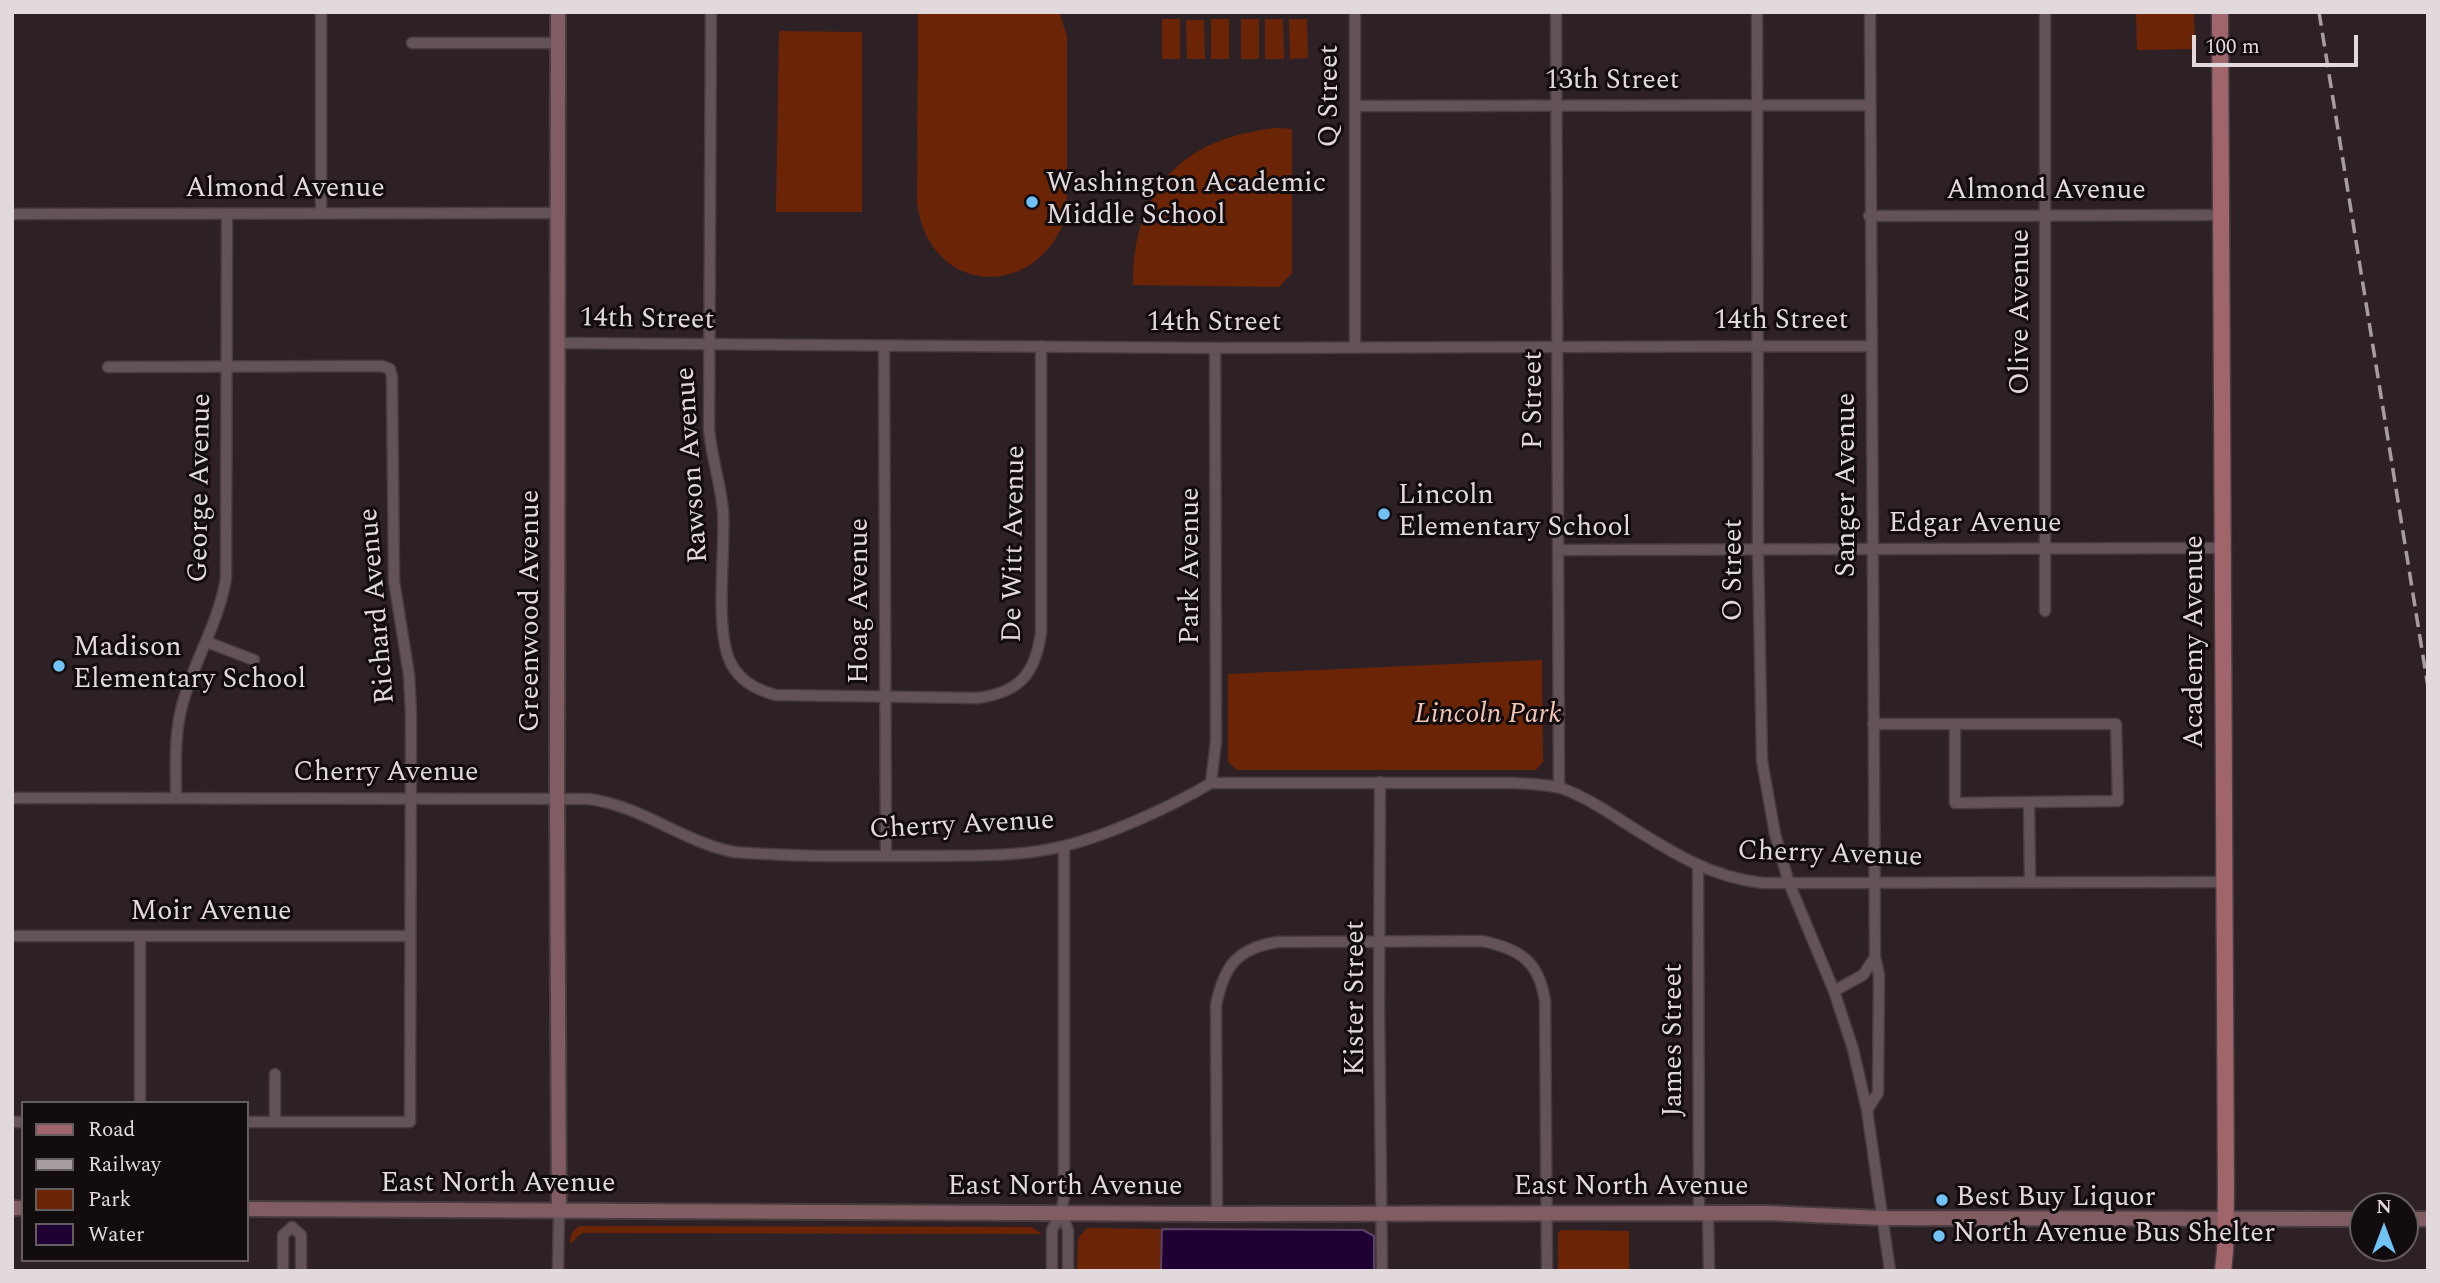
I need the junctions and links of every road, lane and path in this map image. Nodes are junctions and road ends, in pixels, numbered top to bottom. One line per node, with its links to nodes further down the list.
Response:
1 (321, 12): 19 (street)
2 (558, 12): 11 (street, Greenwood Avenue)
3 (710, 12): 24 (street, Rawson Avenue)
4 (1355, 12): 14 (street, Q Street)
5 (1556, 12): 15 (street, P Street)
6 (1757, 12): 13 (street, O Street)
7 (1870, 12): 12 (street, Sanger Avenue)
8 (2045, 12): 20 (street, Olive Avenue)
9 (2220, 12): 21 (main road, Academy Avenue)
10 (412, 43): 11 (street)
11 (558, 43): 16 (street, Greenwood Avenue)
12 (1870, 104): 13 (street, 13th Street); 22 (street, Sanger Avenue)
13 (1758, 105): 15 (street, 13th Street); 27 (street, O Street)
14 (1355, 106): 15 (street, 13th Street); 31 (street, Q Street)
15 (1556, 106): 29 (street, P Street)
16 (558, 212): 19 (street, Almond Avenue); 23 (street, Greenwood Avenue)
17 (12, 214): 18 (street, Almond Avenue)
18 (228, 214): 19 (street, Almond Avenue); 33 (street, George Avenue)
19 (321, 214)
20 (2046, 215): 21 (street, Almond Avenue); 22 (street, Almond Avenue); 34 (street, Olive Avenue)
21 (2223, 215): 35 (main road, Academy Avenue)
22 (1869, 216): 28 (street, Sanger Avenue)
23 (558, 343): 24 (street, 14th Street); 51 (street, Greenwood Avenue)
24 (709, 344): 25 (street, 14th Street); 42 (street, Rawson Avenue)
25 (884, 346): 26 (street, 14th Street); 42 (street, Hoag Avenue)
26 (1041, 346): 30 (street, 14th Street); 42 (street, De Witt Avenue)
27 (1759, 346): 28 (street, 14th Street); 29 (street, 14th Street); 38 (street, O Street)
28 (1871, 346): 36 (street, Sanger Avenue)
29 (1559, 347): 31 (street, 14th Street); 37 (street, P Street)
30 (1215, 348): 31 (street, 14th Street); 46 (street, Park Avenue)
31 (1355, 348)
32 (108, 367): 33 (street, Richard Avenue)
33 (227, 367): 40 (street, George Avenue); 50 (street, Richard Avenue)
34 (2046, 548): 35 (street, Edgar Avenue); 36 (street, Edgar Avenue); 39 (street, Olive Avenue)
35 (2223, 548): 57 (main road, Academy Avenue)
36 (1872, 549): 38 (street, Edgar Avenue); 43 (street, Sanger Avenue)
37 (1558, 550): 38 (street, Edgar Avenue); 47 (street, P Street)
38 (1758, 550): 58 (street, O Street)
39 (2045, 611)
40 (207, 642): 41 (street); 49 (street, George Avenue)
41 (254, 660)
42 (885, 697): 54 (street, Hoag Avenue)
43 (1873, 724): 44 (street); 59 (street, Sanger Avenue)
44 (1955, 724): 52 (street); 52 (street)
45 (1380, 782): 46 (street, Cherry Avenue); 47 (street, Cherry Avenue); 63 (street, Kister Street)
46 (1211, 783): 53 (street, Cherry Avenue)
47 (1559, 788): 55 (street, Cherry Avenue)
48 (12, 798): 49 (street, Cherry Avenue)
49 (176, 798): 50 (street, Cherry Avenue)
50 (410, 798): 51 (street, Cherry Avenue); 61 (street, Richard Avenue)
51 (557, 799): 54 (street, Cherry Avenue); 73 (street, Greenwood Avenue)
52 (2029, 802): 56 (street)
53 (1064, 846): 54 (street, Cherry Avenue); 74 (street)
54 (886, 856)
55 (1698, 866): 58 (street, Cherry Avenue); 75 (street, James Street)
56 (2030, 882): 57 (street, Cherry Avenue); 59 (street, Cherry Avenue)
57 (2224, 882): 80 (main road, Academy Avenue)
58 (1789, 883): 59 (street, Cherry Avenue); 65 (street, O Street)
59 (1875, 883): 64 (street, Sanger Avenue)
60 (12, 936): 62 (street, Moir Avenue)
61 (410, 936): 62 (street, Moir Avenue); 70 (street, Richard Avenue)
62 (141, 937): 67 (street)
63 (1381, 941): 76 (street); 77 (street, Kister Street); 78 (street)
64 (1875, 957): 65 (street); 68 (street, Sanger Avenue)
65 (1834, 990): 68 (street, O Street)
66 (275, 1074): 70 (street)
67 (140, 1101)
68 (1867, 1110): 79 (street, Sanger Avenue)
69 (248, 1122): 70 (street)
70 (275, 1122)
71 (248, 1209): 72 (street, East North Avenue)
72 (292, 1210): 73 (street, East North Avenue); 82 (street)
73 (559, 1210): 74 (street, East North Avenue); 85 (street)
74 (1061, 1213): 76 (street, East North Avenue); 86 (street); 87 (street)
75 (1703, 1213): 78 (street, East North Avenue); 79 (street, East North Avenue); 90 (street, James Street)
76 (1217, 1214): 77 (street, East North Avenue)
77 (1382, 1214): 78 (street, East North Avenue); 88 (street, Kister Street)
78 (1546, 1214): 89 (street)
79 (1882, 1218): 80 (street, East North Avenue); 91 (street, Sanger Avenue)
80 (2226, 1219): 81 (street, East North Avenue); 92 (main road, Academy Avenue)
81 (2349, 1219)
82 (292, 1227): 83 (street); 84 (street)
83 (283, 1271)
84 (301, 1271)
85 (558, 1271)
86 (1052, 1271)
87 (1068, 1271)
88 (1382, 1271)
89 (1547, 1271)
90 (1709, 1271)
91 (1890, 1271)
92 (2223, 1271)

